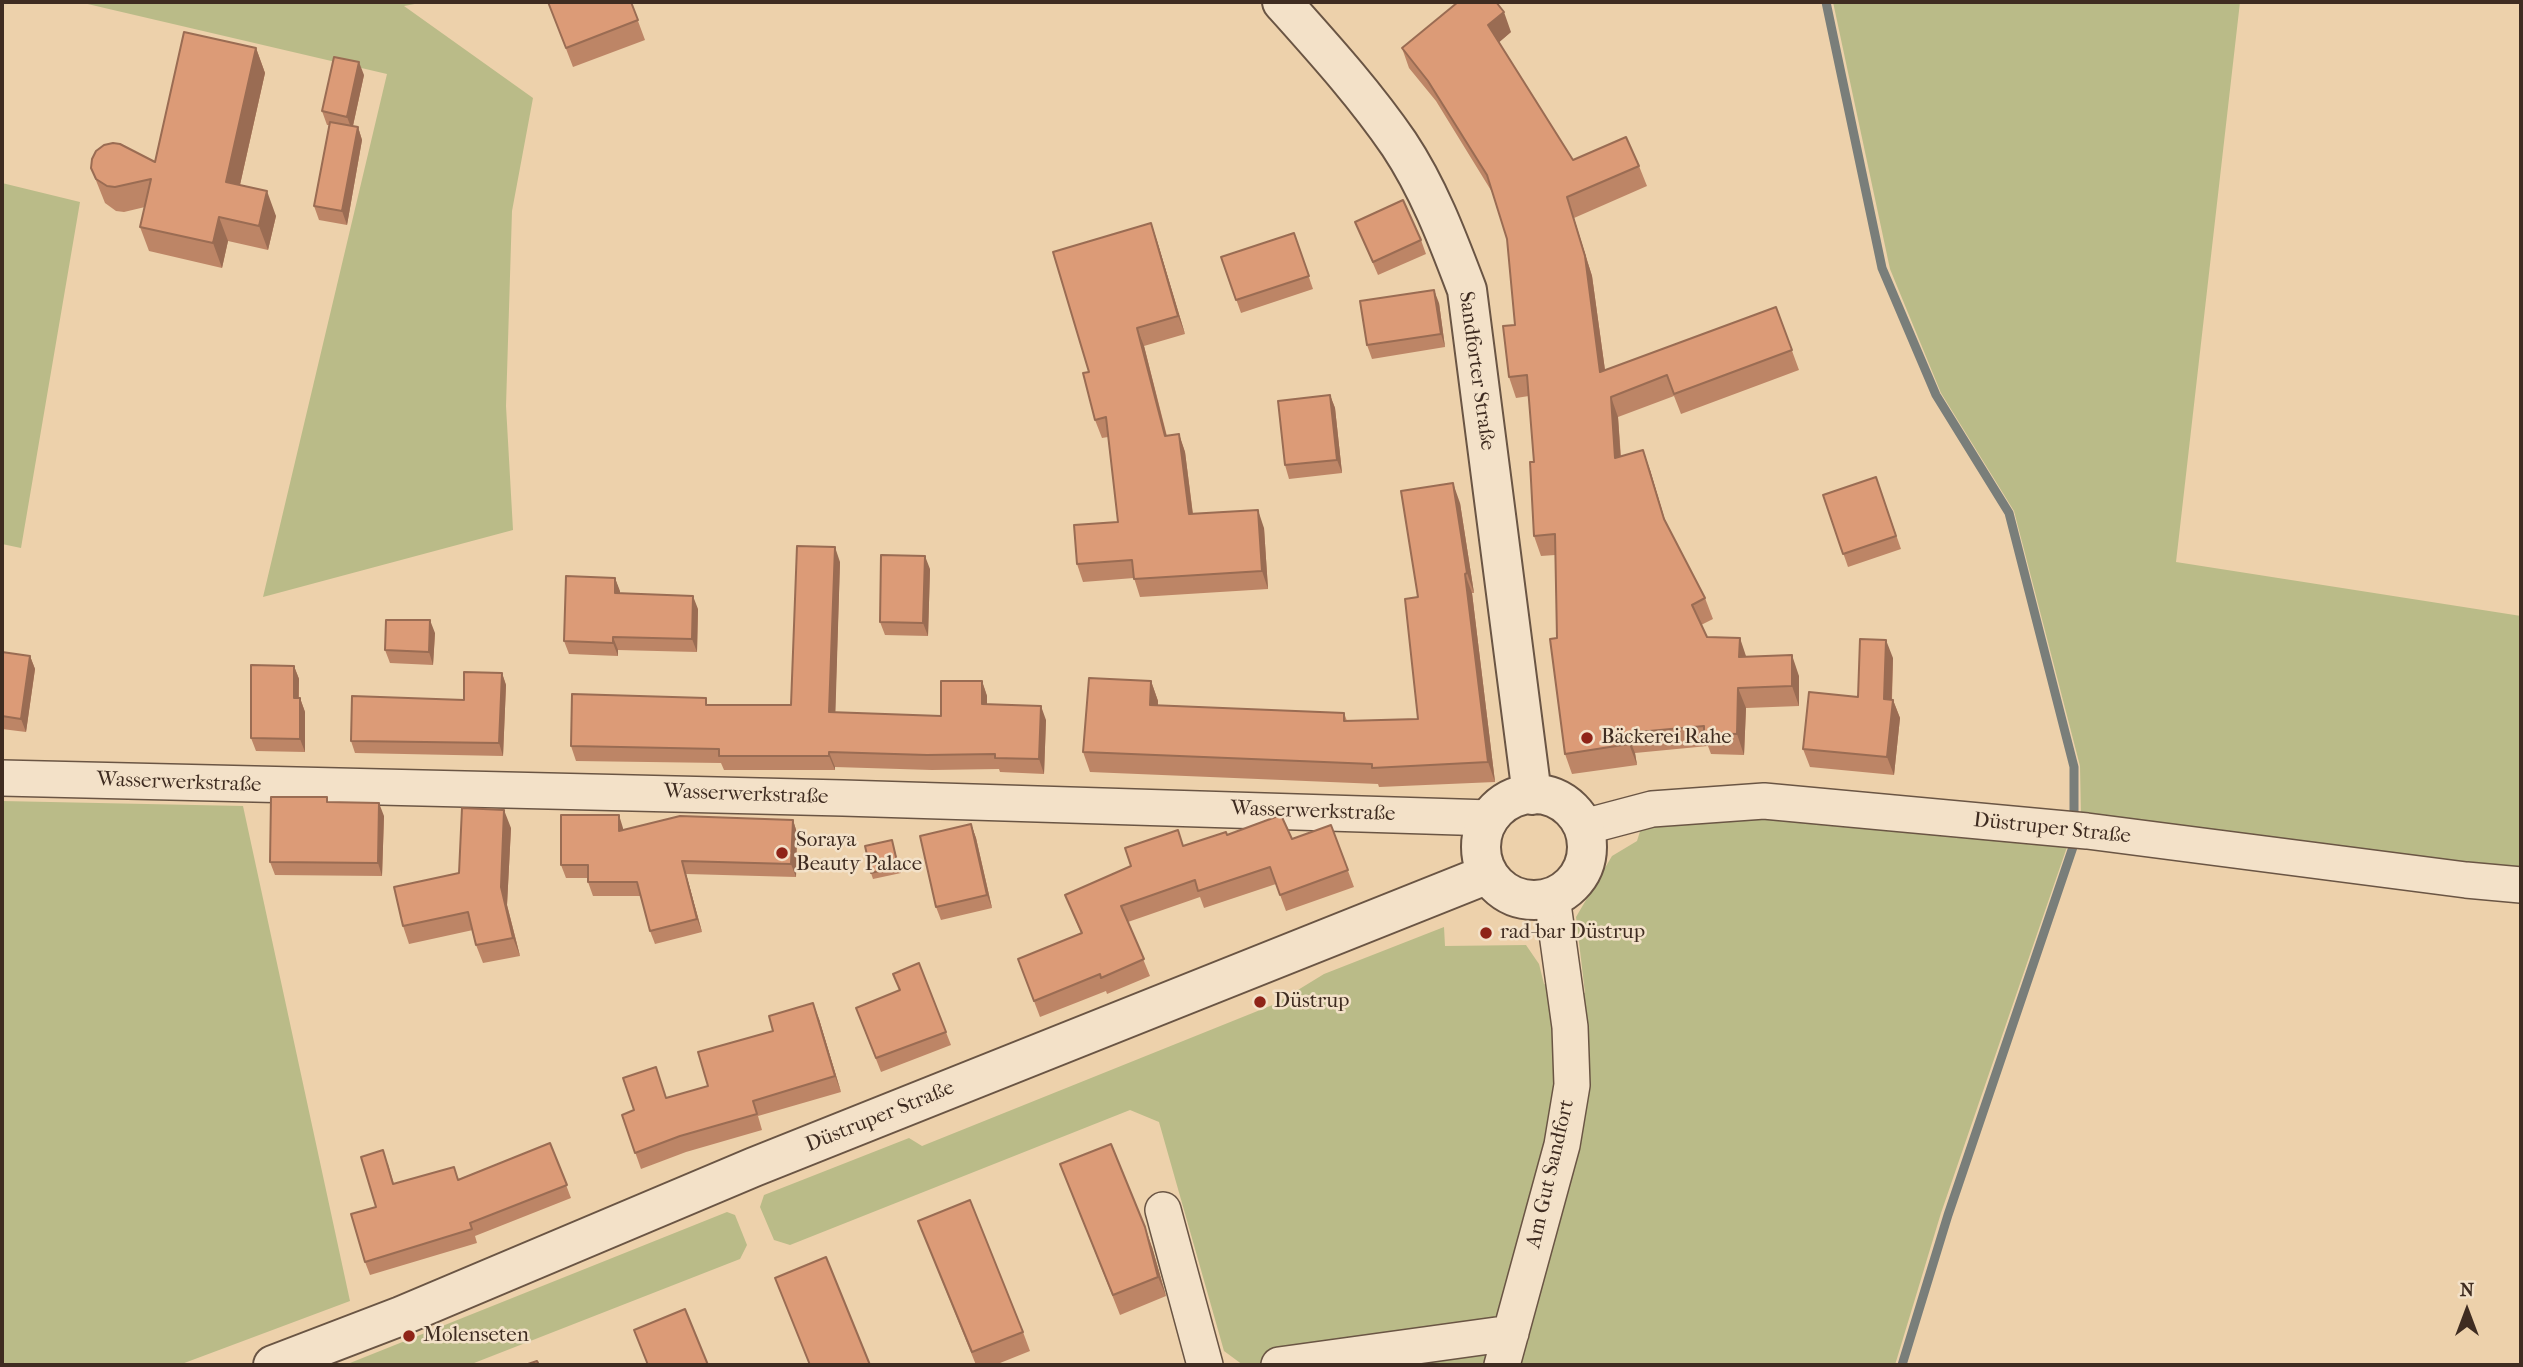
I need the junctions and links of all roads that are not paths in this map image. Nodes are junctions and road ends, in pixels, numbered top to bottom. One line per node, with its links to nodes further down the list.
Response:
1 (1282, 2): 3 (street, Sandforter Straße)
2 (2, 778): 4 (street, Wasserwerkstraße)
3 (1532, 795): 4 (street); 5 (street)
4 (1490, 818): 6 (street)
5 (1584, 827): 7 (street, Düstruper Straße); 8 (street)
6 (1488, 874): 8 (street); 11 (street, Düstruper Straße)
7 (2521, 885)
8 (1552, 897): 10 (street, Am Gut Sandfort)
9 (1163, 1210): 12 (street)
10 (1506, 1349): 13 (street)
11 (273, 1365)
12 (1205, 1365)
13 (1279, 1365)

